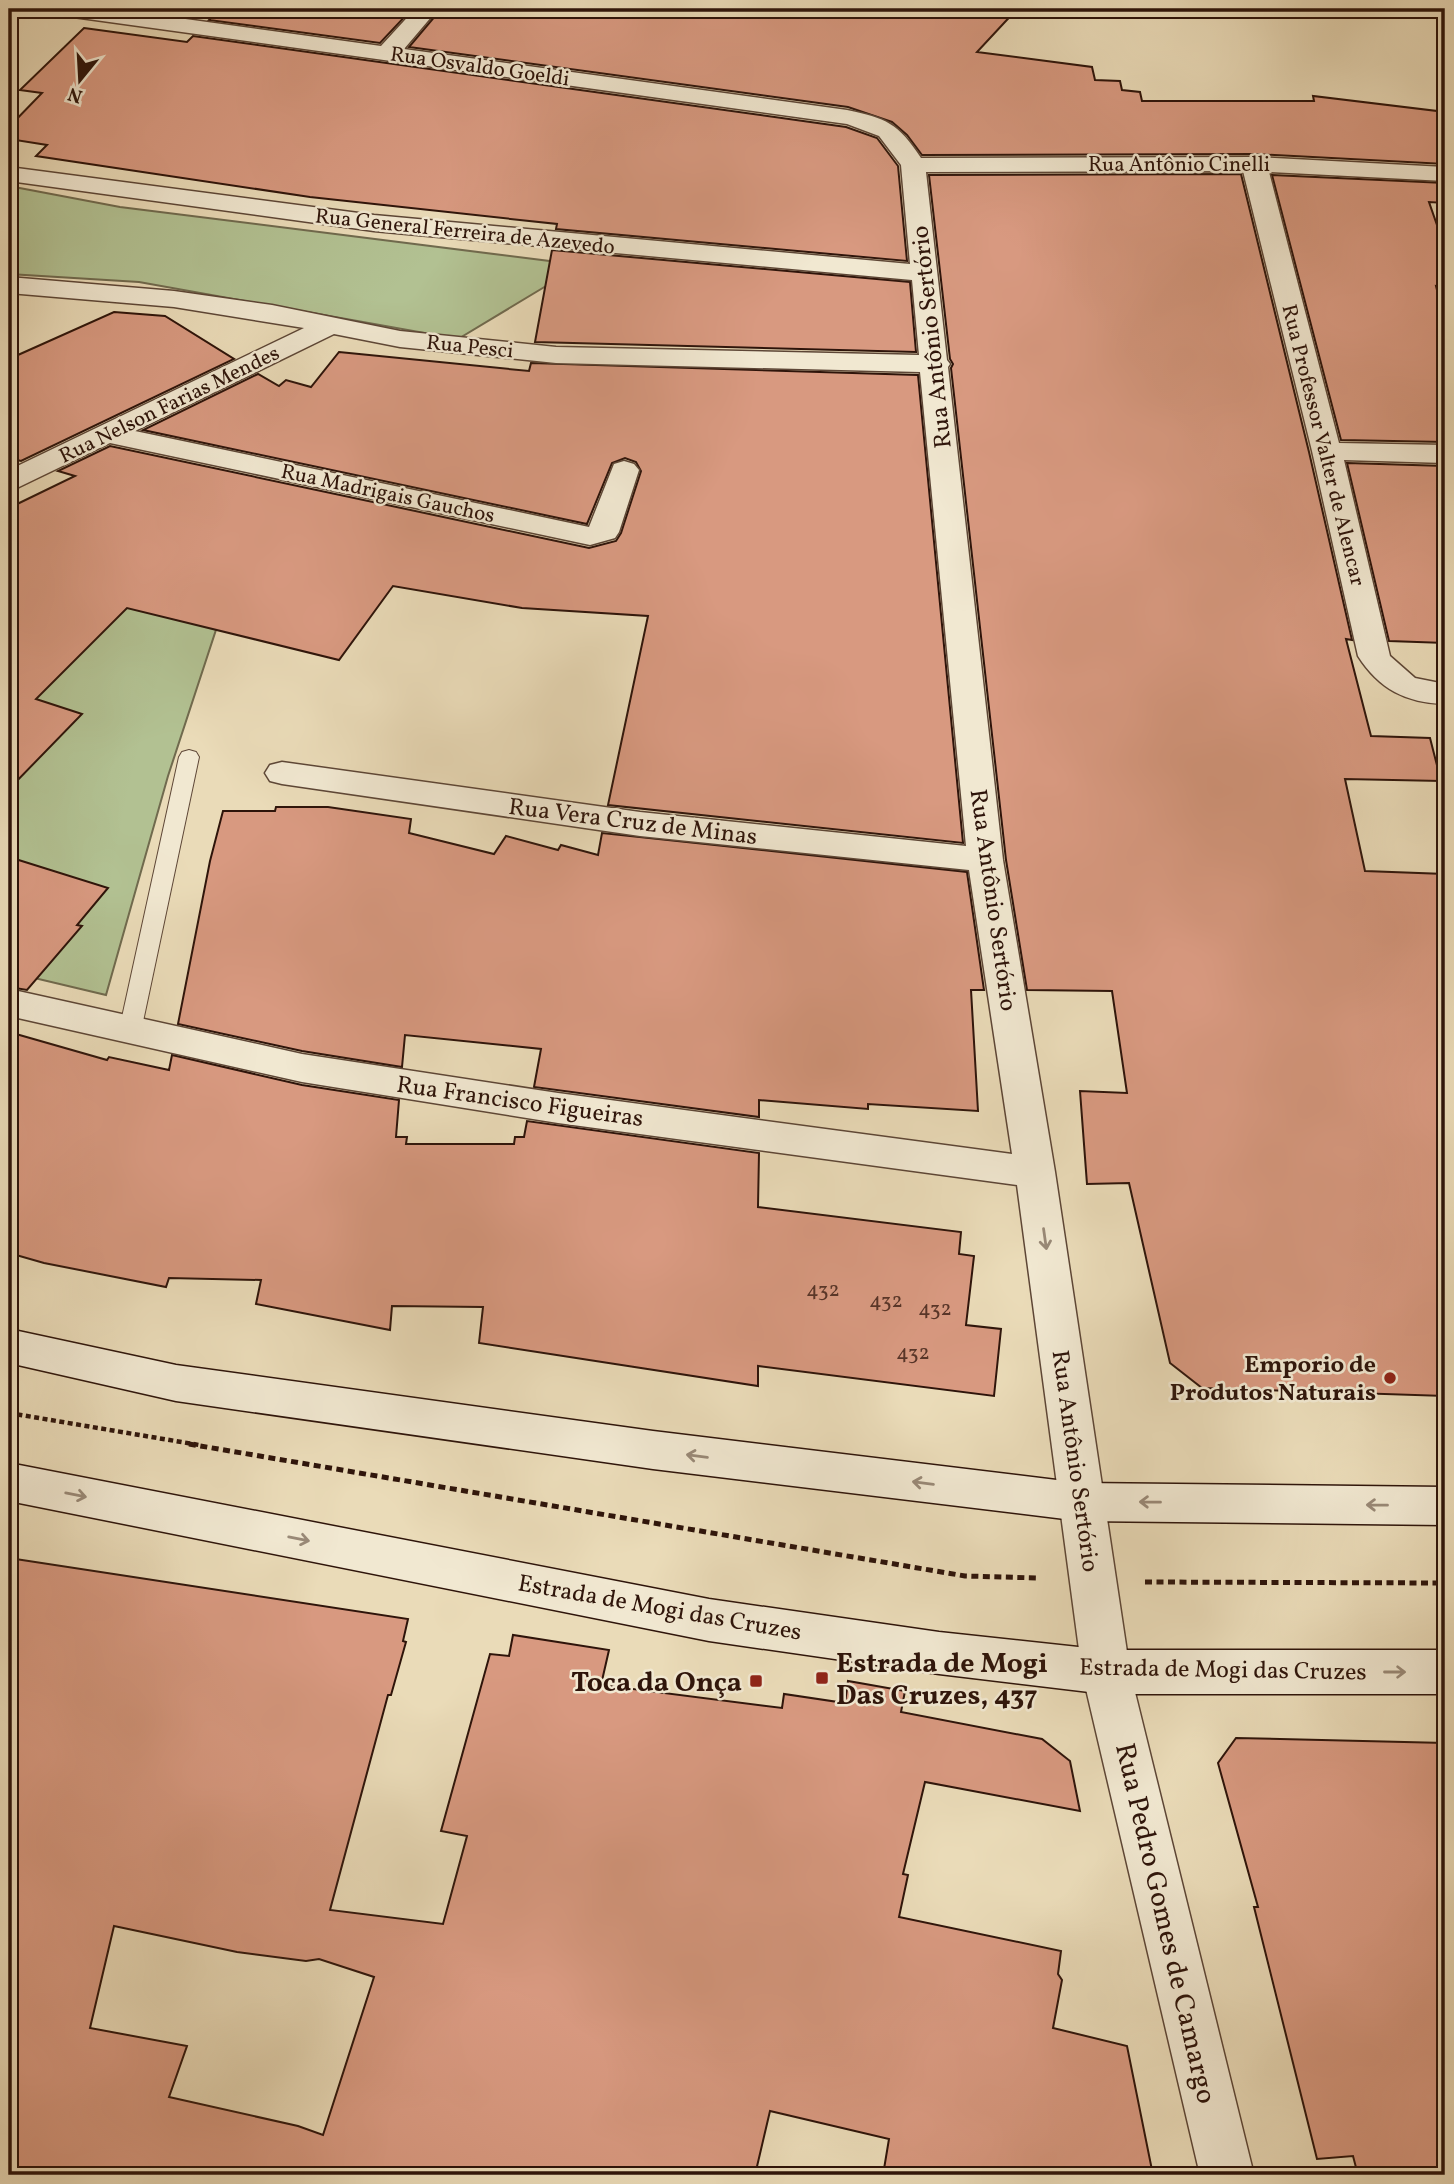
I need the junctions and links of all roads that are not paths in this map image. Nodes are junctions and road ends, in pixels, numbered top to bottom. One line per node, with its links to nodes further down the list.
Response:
1 (66, 9): 3 (street, Rua Osvaldo Goeldi)
2 (427, 9): 3 (street)
3 (387, 52): 4 (street, Rua Osvaldo Goeldi)
4 (891, 132): 6 (street, Rua Antônio Sertório)
5 (1254, 164): 6 (street, Rua Antônio Cinelli); 8 (street, Rua Antônio Cinelli); 14 (street, Rua Professor Valter de Alencar)
6 (913, 166): 9 (street, Rua Antônio Sertório)
7 (9, 174): 9 (street, Rua General Ferreira de Azevedo)
8 (1445, 174)
9 (923, 272): 12 (street, Rua Antônio Sertório)
10 (9, 285): 11 (street, Rua Pesci)
11 (329, 326): 12 (street, Rua Pesci); 13 (street, Rua Nelson Farias Mendes)
12 (936, 364): 21 (street, Rua Antônio Sertório)
13 (107, 434): 16 (street, Rua Madrigais Gauchos); 17 (street, Rua Nelson Farias Mendes)
14 (1327, 451): 15 (street); 18 (street, Rua Professor Valter de Alencar)
15 (1445, 454)
16 (624, 470)
17 (9, 481)
18 (1439, 694)
19 (189, 757): 23 (lane)
20 (282, 773): 21 (street, Rua Vera Cruz de Minas)
21 (985, 860): 24 (street, Rua Antônio Sertório)
22 (9, 1003): 23 (street, Rua Francisco Figueiras)
23 (130, 1031): 24 (street, Rua Francisco Figueiras)
24 (1035, 1172): 27 (street, Rua Antônio Sertório, one-way to 27)
25 (9, 1346): 27 (street, one-way to 25)
26 (9, 1482): 29 (street, Estrada de Mogi das Cruzes, one-way to 29)
27 (1081, 1502): 28 (street, one-way to 27); 29 (street, Rua Antônio Sertório)
28 (1445, 1506)
29 (1107, 1672): 30 (street, Estrada de Mogi das Cruzes, one-way to 30); 31 (street, Rua Pedro Gomes de Camargo)
30 (1445, 1672)
31 (1227, 2175)

